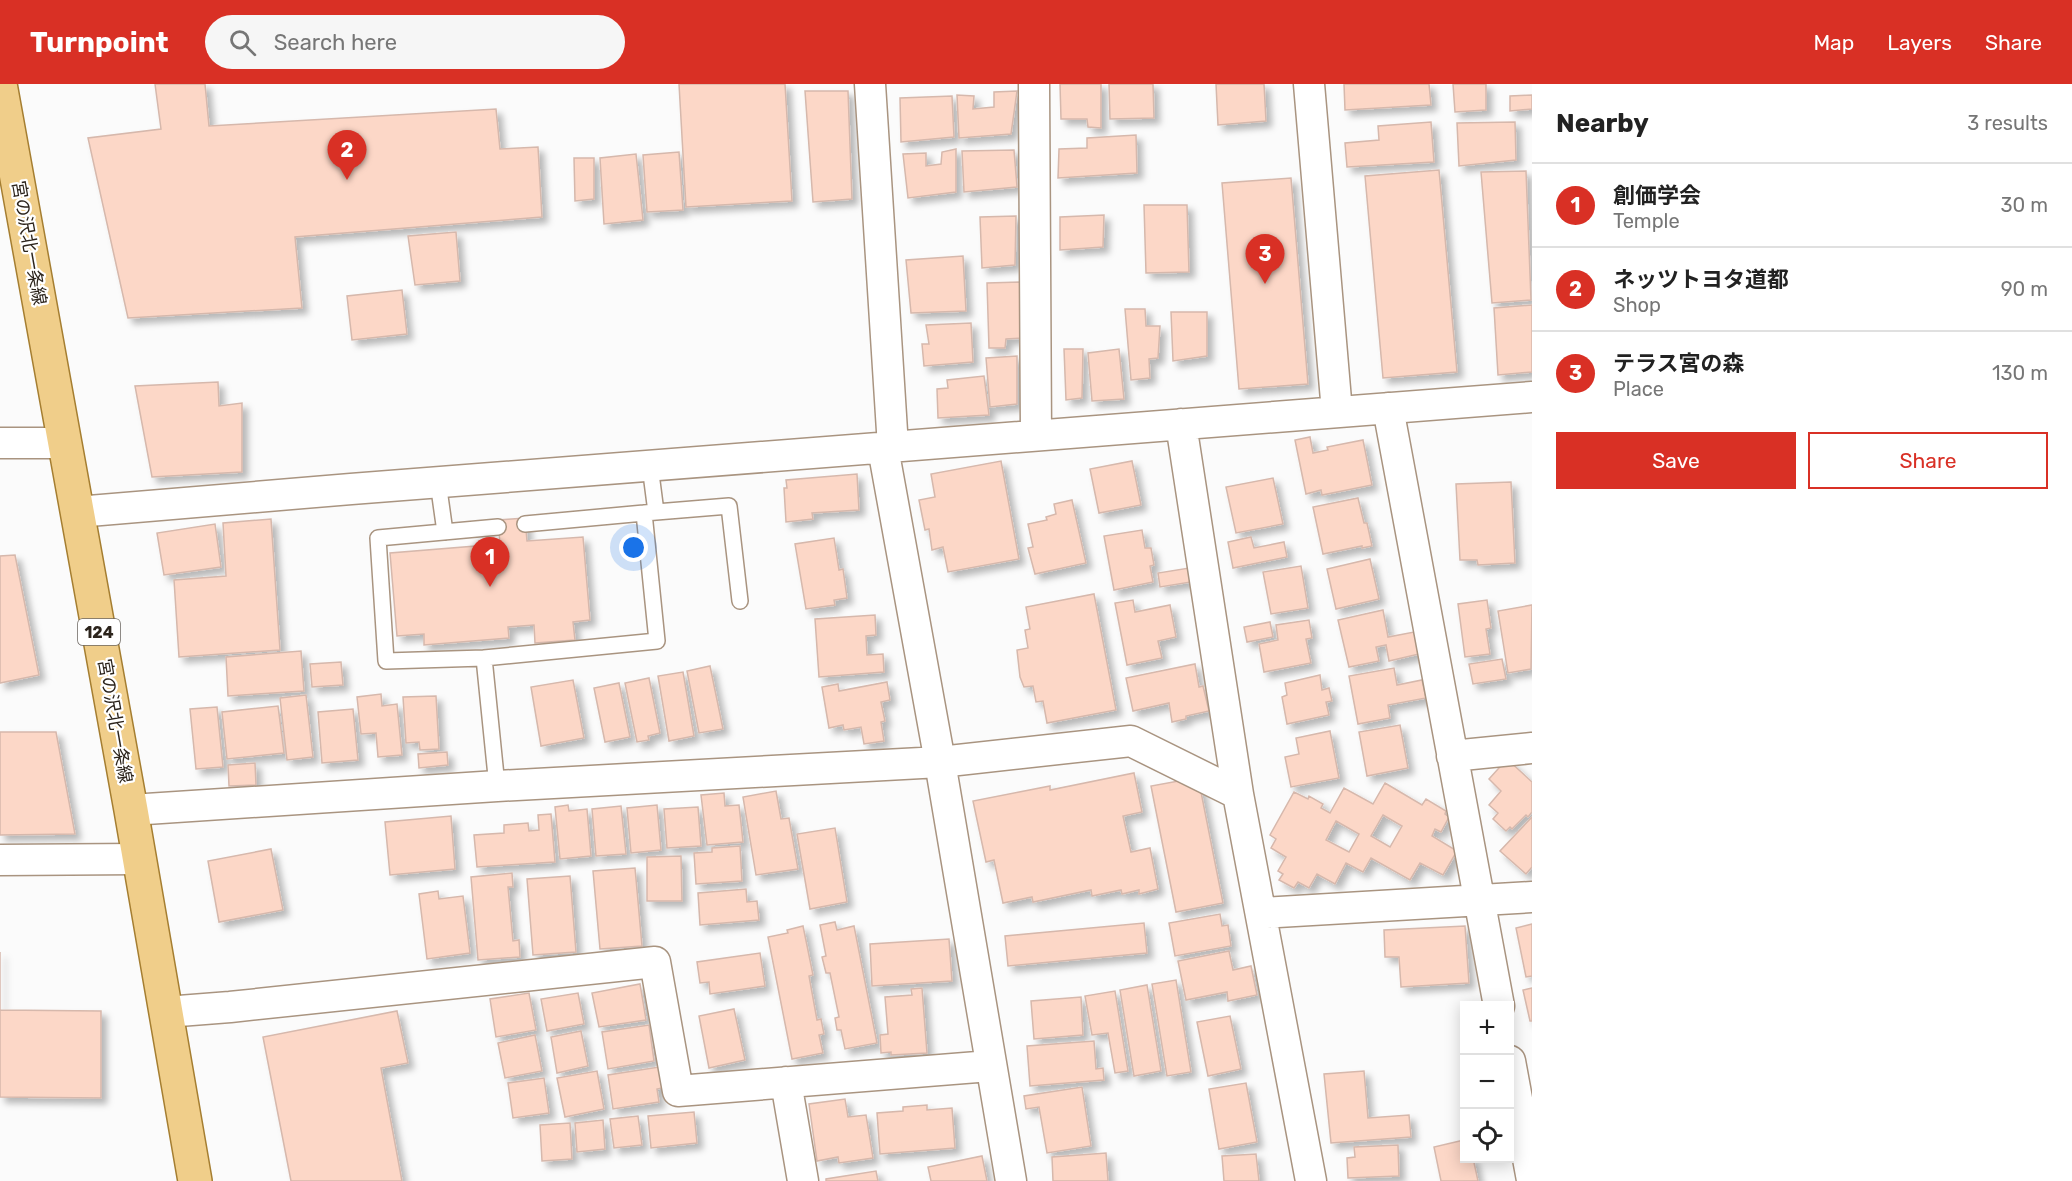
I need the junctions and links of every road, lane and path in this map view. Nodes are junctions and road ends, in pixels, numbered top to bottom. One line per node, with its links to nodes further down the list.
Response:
1 (0, 84): 11 (main road, 宮の沢北一条線 / 124)
2 (870, 84): 12 (street)
3 (1034, 84): 9 (street)
4 (1309, 84): 7 (street)
5 (1532, 397): 6 (street)
6 (1388, 408): 7 (street); 23 (street)
7 (1337, 412): 8 (street)
8 (1181, 424): 9 (street); 26 (street)
9 (1036, 435): 12 (street)
10 (0, 443): 11 (street)
11 (64, 443): 15 (main road, 宮の沢北一条線 / 124)
12 (888, 447): 13 (street); 24 (street)
13 (650, 466): 14 (street); 16 (lane)
14 (438, 482): 15 (street); 19 (lane)
15 (77, 512): 27 (main road, 宮の沢北一条線 / 124)
16 (650, 513): 17 (lane); 20 (lane); 21 (lane)
17 (525, 524)
18 (498, 527): 19 (lane)
19 (445, 532): 21 (lane)
20 (740, 601)
21 (484, 658): 25 (lane)
22 (1532, 748): 23 (street)
23 (1452, 756): 31 (street)
24 (940, 762): 25 (street); 26 (street); 35 (street)
25 (496, 786): 27 (street)
26 (1238, 794): 32 (street)
27 (131, 810): 28 (main road, 宮の沢北一条線 / 124)
28 (139, 859): 29 (street); 34 (main road, 宮の沢北一条線 / 124)
29 (0, 860)
30 (1532, 897): 31 (street)
31 (1479, 901): 32 (street); 33 (street)
32 (1262, 913): 42 (street)
33 (1498, 1001)
34 (166, 1012): 36 (street); 39 (main road, 宮の沢北一条線 / 124)
35 (990, 1066): 36 (street); 41 (street)
36 (786, 1082): 40 (street)
37 (1514, 1087): 38 (street)
38 (1532, 1180)
39 (195, 1181)
40 (803, 1181)
41 (1011, 1181)
42 (1311, 1181)

